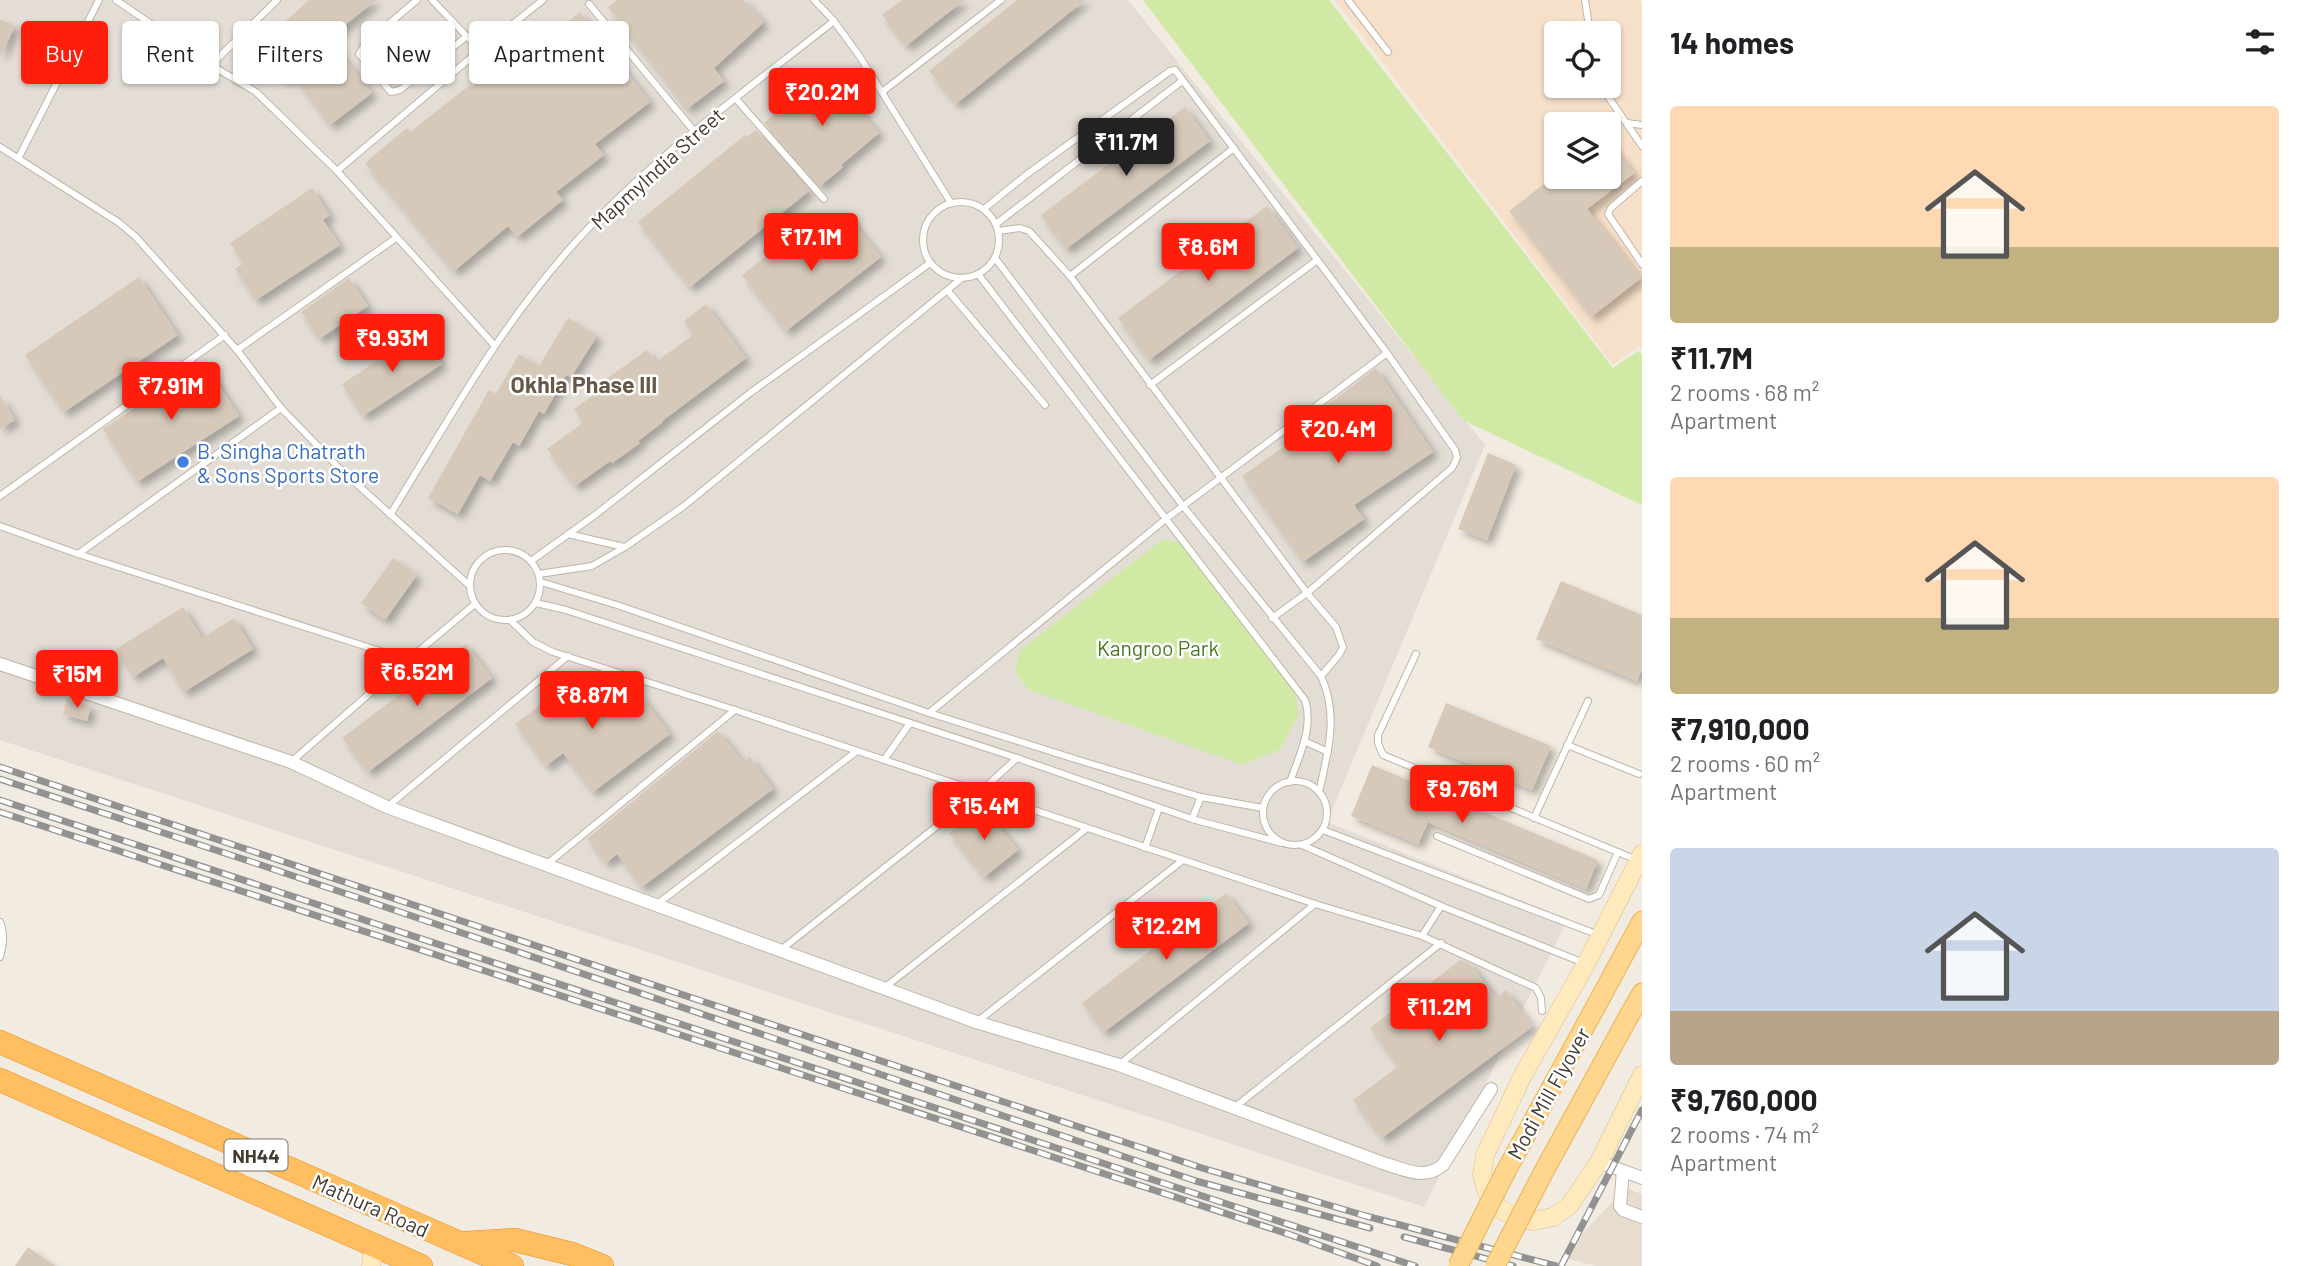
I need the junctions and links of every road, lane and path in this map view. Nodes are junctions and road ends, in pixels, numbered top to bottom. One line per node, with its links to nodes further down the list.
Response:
1 (99, 0): 33 (lane)
2 (116, 0): 14 (lane)
3 (277, 0): 20 (lane)
4 (417, 0): 18 (lane)
5 (432, 0): 18 (lane)
6 (543, 0): 15 (lane)
7 (814, 0): 16 (lane)
8 (987, 0): 13 (lane)
9 (1001, 0): 13 (lane)
10 (1348, 0): 19 (lane)
11 (1585, 0): 17 (lane)
12 (589, 4): 29 (lane)
13 (992, 7): 24 (lane)
14 (147, 21)
15 (517, 21)
16 (834, 21): 24 (lane); 26 (lane, MapmyIndia Street)
17 (1588, 21)
18 (467, 36)
19 (1388, 52)
20 (219, 57)
21 (469, 59): 34 (lane)
22 (219, 70): 34 (lane)
23 (1182, 81): 32 (lane); 38 (lane); 39 (lane)
24 (882, 92): 37 (lane)
25 (1609, 98): 27 (lane)
26 (736, 99): 29 (lane, MapmyIndia Street); 36 (lane)
27 (1626, 123): 28 (lane); 30 (lane)
28 (1642, 125)
29 (694, 131): 50 (lane, MapmyIndia Street)
30 (1642, 146)
31 (0, 147): 33 (lane)
32 (1234, 148): 42 (lane); 46 (lane)
33 (19, 157): 49 (lane)
34 (337, 171): 40 (lane)
35 (1642, 181): 44 (lane)
36 (824, 199)
37 (951, 203): 38 (lane); 43 (lane)
38 (984, 209): 39 (lane)
39 (997, 227): 41 (lane); 46 (lane)
40 (396, 238): 50 (lane); 51 (lane)
41 (995, 258): 45 (lane); 58 (lane)
42 (1316, 261): 52 (lane); 53 (lane)
43 (930, 262): 47 (lane); 62 (lane)
44 (1642, 264)
45 (978, 274): 47 (lane); 60 (lane)
46 (1070, 276): 53 (lane)
47 (962, 278): 48 (lane)
48 (948, 291): 54 (lane); 63 (lane)
49 (225, 335): 51 (lane); 57 (lane)
50 (495, 346): 59 (lane, MapmyIndia Street)
51 (237, 350): 55 (lane)
52 (1387, 353): 56 (lane); 69 (lane)
53 (1150, 385): 56 (lane)
54 (1045, 405)
55 (281, 408): 59 (lane); 64 (lane)
56 (1221, 479): 58 (lane); 69 (lane)
57 (0, 496)
58 (1183, 506): 60 (lane); 72 (lane)
59 (390, 515): 68 (lane)
60 (1167, 518): 81 (lane); 83 (lane)
61 (0, 526): 64 (lane)
62 (568, 534): 63 (lane); 65 (lane)
63 (625, 547): 66 (lane)
64 (78, 554): 76 (lane)
65 (531, 561): 66 (lane); 68 (lane)
66 (539, 574): 67 (lane)
67 (541, 582): 70 (lane); 81 (lane)
68 (470, 586): 71 (lane)
69 (1307, 593): 72 (lane); 78 (lane)
70 (536, 603): 73 (lane); 82 (lane)
71 (475, 604): 73 (lane); 76 (lane)
72 (1272, 618): 78 (lane)
73 (510, 620): 75 (lane)
74 (1416, 654): 98 (lane)
75 (568, 656): 80 (lane); 95 (lane)
76 (408, 660): 89 (lane)
77 (0, 664): 89 (street)
78 (1321, 676): 86 (lane)
79 (1588, 701): 84 (lane)
80 (735, 710): 85 (lane); 109 (lane)
81 (929, 713): 94 (lane)
82 (910, 723): 87 (lane); 88 (lane)
83 (1304, 741): 86 (lane); 91 (lane)
84 (1567, 745): 90 (lane); 98 (lane)
85 (857, 751): 88 (lane); 111 (lane)
86 (1328, 752): 93 (lane)
87 (1017, 758): 92 (lane); 96 (lane)
88 (884, 760): 92 (lane)
89 (291, 762): 95 (street)
90 (1639, 774)
91 (1290, 782): 93 (lane); 97 (lane)
92 (980, 792): 100 (lane); 118 (lane)
93 (1319, 792): 101 (lane)
94 (1201, 797): 97 (lane); 99 (lane)
95 (387, 807): 109 (street)
96 (1159, 808): 99 (lane); 105 (lane)
97 (1263, 808): 103 (lane)
98 (1534, 818): 106 (lane)
99 (1192, 819): 103 (lane)
100 (1086, 829): 105 (lane); 121 (lane)
101 (1323, 830): 104 (lane); 115 (lane)
102 (1437, 836): 106 (lane)
103 (1282, 843): 104 (lane)
104 (1302, 845): 112 (lane)
105 (1145, 848): 108 (lane)
106 (1618, 852): 107 (lane)
107 (1640, 857): 115 (main road)
108 (1183, 860): 110 (lane); 124 (lane)
109 (545, 865): 111 (street)
110 (1315, 904): 116 (lane); 126 (lane)
111 (656, 905): 118 (street)
112 (1441, 906): 116 (lane); 120 (lane)
113 (1642, 921): 140 (main road, Modi Mill Flyover, bridge)
114 (0, 922): 119 (lane)
115 (1601, 935): 120 (main road)
116 (1422, 936): 117 (lane)
117 (1441, 943): 123 (lane); 130 (lane)
118 (780, 951): 121 (street)
119 (0, 957)
120 (1586, 964): 131 (main road)
121 (883, 988): 124 (street)
122 (1642, 993): 141 (main road, Modi Mill Flyover, bridge)
123 (1542, 1011)
124 (976, 1023): 126 (street)
125 (0, 1042): 135 (highway, Mathura Road / NH44)
126 (1119, 1065): 130 (street)
127 (1642, 1075): 131 (main road)
128 (0, 1080): 136 (highway, Mathura Road / NH44)
129 (1492, 1089): 130 (street)
130 (1235, 1107)
131 (1599, 1162): 132 (street)
132 (1623, 1171): 133 (street); 134 (street)
133 (1642, 1178)
134 (1642, 1217)
135 (459, 1244): 138 (highway, Mathura Road / NH44); 139 (highway)
136 (373, 1256): 137 (highway, Mathura Road / NH44)
137 (421, 1266)
138 (512, 1266)
139 (602, 1266)
140 (1458, 1266)
141 (1495, 1266)

